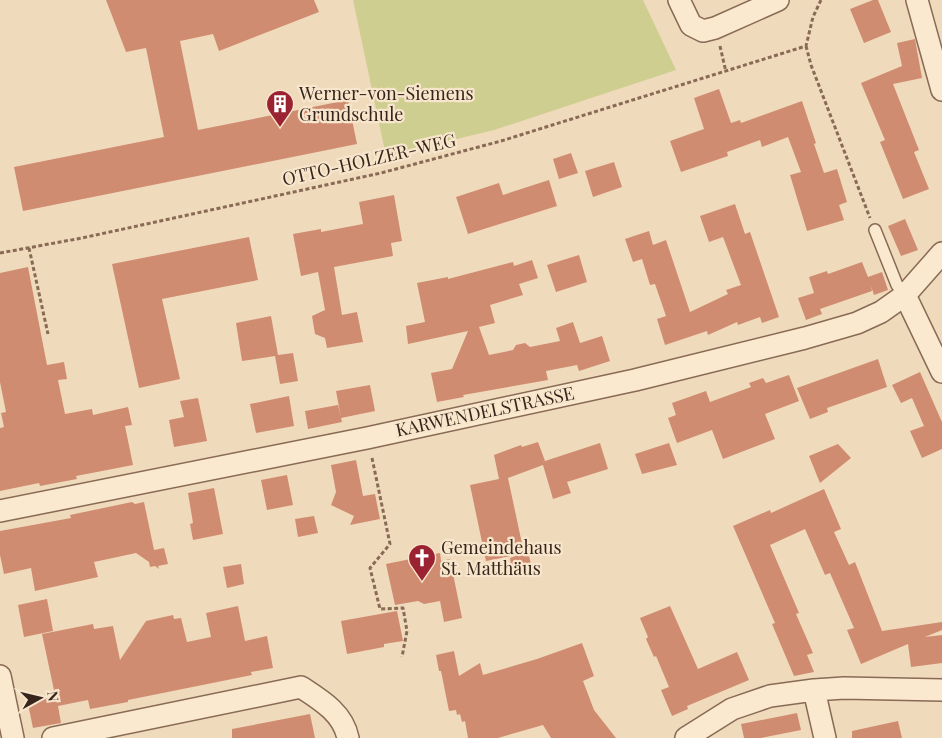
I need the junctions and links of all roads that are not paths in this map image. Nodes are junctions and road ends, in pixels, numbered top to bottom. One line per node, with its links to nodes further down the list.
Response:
1 (679, 0): 2 (street)
2 (778, 0)
3 (917, 0): 4 (street)
4 (942, 90)
5 (875, 230): 7 (lane)
6 (942, 254): 7 (street, KARWENDELSTRASSE)
7 (905, 295): 8 (street); 9 (street, KARWENDELSTRASSE)
8 (942, 372)
9 (0, 511)
10 (0, 676): 13 (street)
11 (814, 690): 12 (street); 16 (street); 17 (street)
12 (942, 690)
13 (13, 738)
14 (53, 738): 15 (street)
15 (348, 738)
16 (686, 738)
17 (825, 738)

